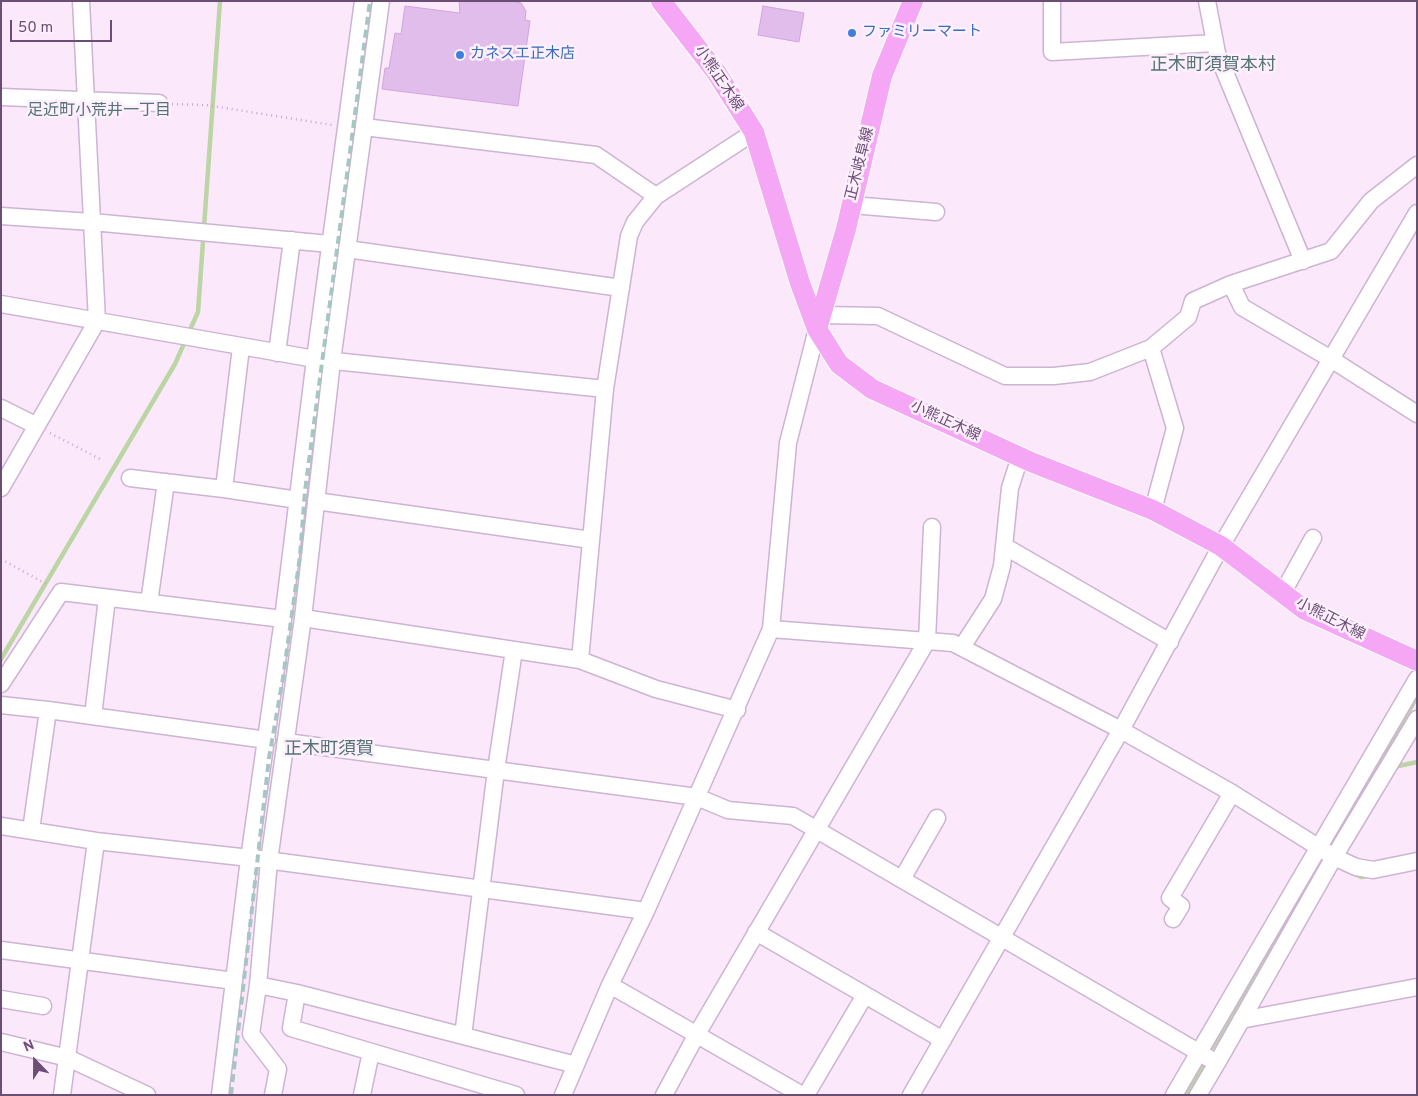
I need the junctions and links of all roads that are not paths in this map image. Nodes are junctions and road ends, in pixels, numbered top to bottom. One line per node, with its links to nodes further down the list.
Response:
1 (81, 1): 10 (street)
2 (363, 1): 22 (street)
3 (381, 1): 12 (street)
4 (661, 1): 13 (main road, 小熊正木線)
5 (913, 1): 16 (main road, 正木岐阜線)
6 (1052, 1): 8 (street)
7 (1207, 1): 8 (street)
8 (1215, 43): 24 (street)
9 (1, 98): 10 (street)
10 (86, 101): 11 (street); 20 (street)
11 (158, 104)
12 (364, 127): 15 (street); 23 (street)
13 (754, 132): 15 (street); 29 (main road, 小熊正木線)
14 (1417, 166): 24 (street)
15 (656, 196): 26 (street)
16 (852, 205): 17 (street); 29 (main road, 正木岐阜線)
17 (936, 212)
18 (1417, 213): 34 (street)
19 (1, 216): 20 (street)
20 (92, 222): 21 (street); 28 (street)
21 (292, 240): 22 (street); 32 (street)
22 (330, 244): 33 (street)
23 (347, 249): 26 (street); 35 (street)
24 (1303, 261): 25 (street)
25 (1231, 284): 31 (street); 34 (street)
26 (621, 288): 36 (street)
27 (1, 304): 28 (street)
28 (97, 321): 30 (street); 39 (street)
29 (820, 322): 31 (street); 40 (main road, 小熊正木線); 58 (street)
30 (241, 347): 32 (street); 44 (street)
31 (1150, 348): 47 (street)
32 (277, 353): 33 (street)
33 (315, 359): 35 (street); 45 (street)
34 (1331, 359): 38 (street); 52 (street)
35 (332, 361): 36 (street); 46 (street)
36 (605, 389): 50 (street)
37 (1, 408): 39 (street)
38 (1417, 414)
39 (37, 426): 43 (street)
40 (1020, 457): 47 (main road, 小熊正木線); 51 (street)
41 (130, 478): 42 (street)
42 (166, 482): 44 (street); 55 (street)
43 (1, 488)
44 (224, 489): 45 (street)
45 (298, 500): 57 (street)
46 (316, 501): 50 (street); 56 (street)
47 (1152, 510): 52 (main road, 小熊正木線)
48 (932, 527): 59 (street)
49 (1313, 538): 53 (street)
50 (591, 540): 63 (street)
51 (1004, 546): 60 (street); 61 (street)
52 (1222, 546): 53 (main road, 小熊正木線); 60 (street)
53 (1282, 594): 64 (main road, 小熊正木線)
54 (108, 598): 55 (street); 66 (street); 70 (street)
55 (149, 603): 57 (street)
56 (303, 618): 62 (street); 86 (street)
57 (283, 619): 73 (street)
58 (772, 629): 59 (street); 69 (street)
59 (927, 641): 61 (street); 80 (street)
60 (1170, 642): 72 (street)
61 (962, 647): 72 (street)
62 (514, 650): 63 (street); 75 (street)
63 (580, 660): 69 (street)
64 (1417, 661)
65 (1417, 679): 83 (street)
66 (1, 684)
67 (1, 704): 68 (street)
68 (48, 710): 70 (street); 81 (street)
69 (737, 710): 77 (street)
70 (93, 716): 73 (street)
71 (1417, 719): 84 (street)
72 (1122, 730): 76 (street); 93 (street)
73 (267, 740): 85 (street)
74 (294, 743): 75 (street)
75 (496, 770): 77 (street); 89 (street)
76 (1232, 793): 83 (street); 91 (street)
77 (697, 797): 80 (street); 90 (street)
78 (937, 818): 88 (street)
79 (1, 826): 81 (street)
80 (818, 829): 88 (street); 92 (street)
81 (31, 830): 82 (street)
82 (96, 841): 85 (street); 95 (street)
83 (1320, 847): 84 (street); 110 (street)
84 (1334, 857): 87 (street); 104 (street)
85 (249, 859): 86 (street); 96 (street)
86 (269, 861): 89 (street); 97 (street)
87 (1417, 862)
88 (902, 879): 93 (street)
89 (481, 890): 90 (street); 106 (street)
90 (646, 911): 98 (street)
91 (1172, 919)
92 (756, 932): 101 (street); 105 (street)
93 (1001, 939): 107 (street); 110 (street)
94 (1, 950): 95 (street)
95 (82, 961): 96 (street); 111 (street)
96 (234, 981): 116 (street)
97 (258, 985): 100 (street); 117 (street)
98 (610, 985): 105 (street); 113 (street)
99 (1417, 987): 104 (street)
100 (297, 993): 106 (street); 109 (street)
101 (865, 995): 107 (street); 122 (street)
102 (1, 999): 103 (street)
103 (43, 1006)
104 (1241, 1020): 112 (street)
105 (697, 1034): 121 (street); 122 (street)
106 (463, 1036): 113 (street)
107 (943, 1040): 123 (street)
108 (1, 1042): 111 (street)
109 (371, 1052): 118 (street); 119 (street)
110 (1199, 1052): 112 (street); 124 (street)
111 (68, 1058): 114 (street); 115 (street)
112 (1217, 1063): 125 (street)
113 (576, 1065): 120 (street)
114 (62, 1095)
115 (147, 1095)
116 (220, 1095)
117 (273, 1095)
118 (362, 1095)
119 (516, 1095)
120 (563, 1095)
121 (664, 1095)
122 (804, 1095)
123 (911, 1095)
124 (1174, 1095)
125 (1198, 1095)

